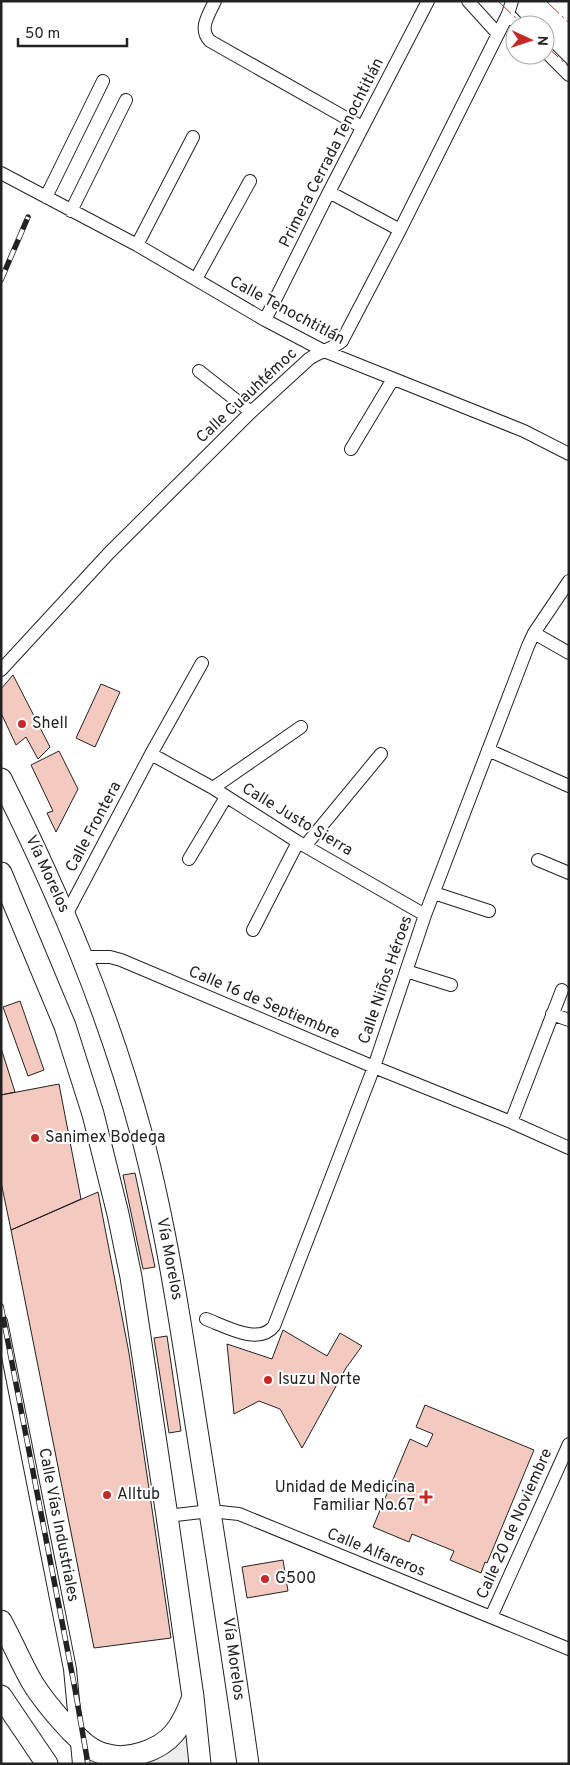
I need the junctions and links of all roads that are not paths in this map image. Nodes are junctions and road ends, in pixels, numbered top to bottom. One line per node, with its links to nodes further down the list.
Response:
1 (215, 1): 11 (street)
2 (428, 1): 11 (street, Primera Cerrada Tenochtitlán)
3 (468, 1): 6 (street)
4 (512, 1): 5 (street, Calle Cuauhtémoc)
5 (508, 14): 6 (street, Calle Cuauhtémoc)
6 (498, 34): 18 (street, Calle Cuauhtémoc)
7 (555, 61): 8 (street)
8 (569, 75)
9 (103, 80): 16 (street)
10 (126, 100): 17 (street)
11 (362, 127): 15 (street, Primera Cerrada Tenochtitlán)
12 (193, 137): 19 (street)
13 (1, 173): 16 (street, Calle Tenochtitlán)
14 (250, 181): 20 (street)
15 (329, 192): 18 (street); 21 (street, Primera Cerrada Tenochtitlán)
16 (46, 197): 17 (street, Calle Tenochtitlán)
17 (71, 210): 19 (street, Calle Tenochtitlán)
18 (400, 230): 22 (street, Calle Cuauhtémoc)
19 (137, 246): 20 (street, Calle Tenochtitlán)
20 (196, 279): 21 (street, Calle Tenochtitlán)
21 (265, 320): 22 (street, Calle Tenochtitlán)
22 (324, 351): 24 (street, Calle Tenochtitlán); 25 (street, Calle Cuauhtémoc)
23 (199, 371): 25 (street)
24 (393, 379): 26 (street); 27 (street, Calle Tenochtitlán)
25 (251, 412): 32 (street, Calle Cuauhtémoc)
26 (351, 449)
27 (569, 454)
28 (569, 581): 29 (street, Calle Niños Héroes)
29 (534, 633): 30 (street); 34 (street, Calle Niños Héroes)
30 (569, 653)
31 (202, 663): 35 (street, Calle Frontera)
32 (1, 670)
33 (301, 727): 39 (street)
34 (488, 750): 38 (street); 46 (street, Calle Niños Héroes)
35 (151, 754): 39 (street, Calle Justo Sierra); 48 (street, Calle Frontera)
36 (381, 754): 41 (street)
37 (1, 779): 48 (main road, Vía Morelos)
38 (569, 786)
39 (213, 788): 40 (street, Calle Justo Sierra)
40 (226, 797): 41 (street, Calle Justo Sierra); 42 (street)
41 (302, 844): 49 (street, Calle Justo Sierra); 50 (street)
42 (189, 859)
43 (538, 860): 45 (street)
44 (1, 873): 64 (main road)
45 (569, 873)
46 (434, 893): 47 (street); 49 (street, Calle Niños Héroes)
47 (488, 911)
48 (66, 915): 51 (main road, Vía Morelos)
49 (425, 915): 52 (street, Calle Niños Héroes)
50 (253, 930)
51 (83, 957): 57 (street, Calle 16 de Septiembre); 63 (main road, Vía Morelos)
52 (406, 971): 53 (street); 57 (street, Calle Niños Héroes)
53 (451, 985)
54 (562, 990): 55 (street)
55 (552, 1014): 56 (street); 58 (street)
56 (569, 1020)
57 (374, 1067): 58 (street, Calle 16 de Septiembre); 60 (street, Calle Niños Héroes)
58 (511, 1122): 59 (street, Calle 16 de Septiembre)
59 (569, 1148)
60 (206, 1318)
61 (1, 1321): 70 (street, Calle Vías Industriales)
62 (569, 1444): 65 (street, Calle 20 de Noviembre)
63 (210, 1511): 64 (street, Calle Alfareros); 65 (street, Calle Alfareros); 74 (main road, Vía Morelos)
64 (168, 1516): 69 (main road)
65 (491, 1617): 67 (street, Calle Alfareros)
66 (1, 1621): 70 (main road)
67 (569, 1649)
68 (1, 1696): 71 (main road)
69 (193, 1697): 70 (main road); 73 (main road)
70 (76, 1736): 72 (street, Calle Vías Industriales)
71 (47, 1764)
72 (79, 1764)
73 (200, 1764)
74 (248, 1764)

